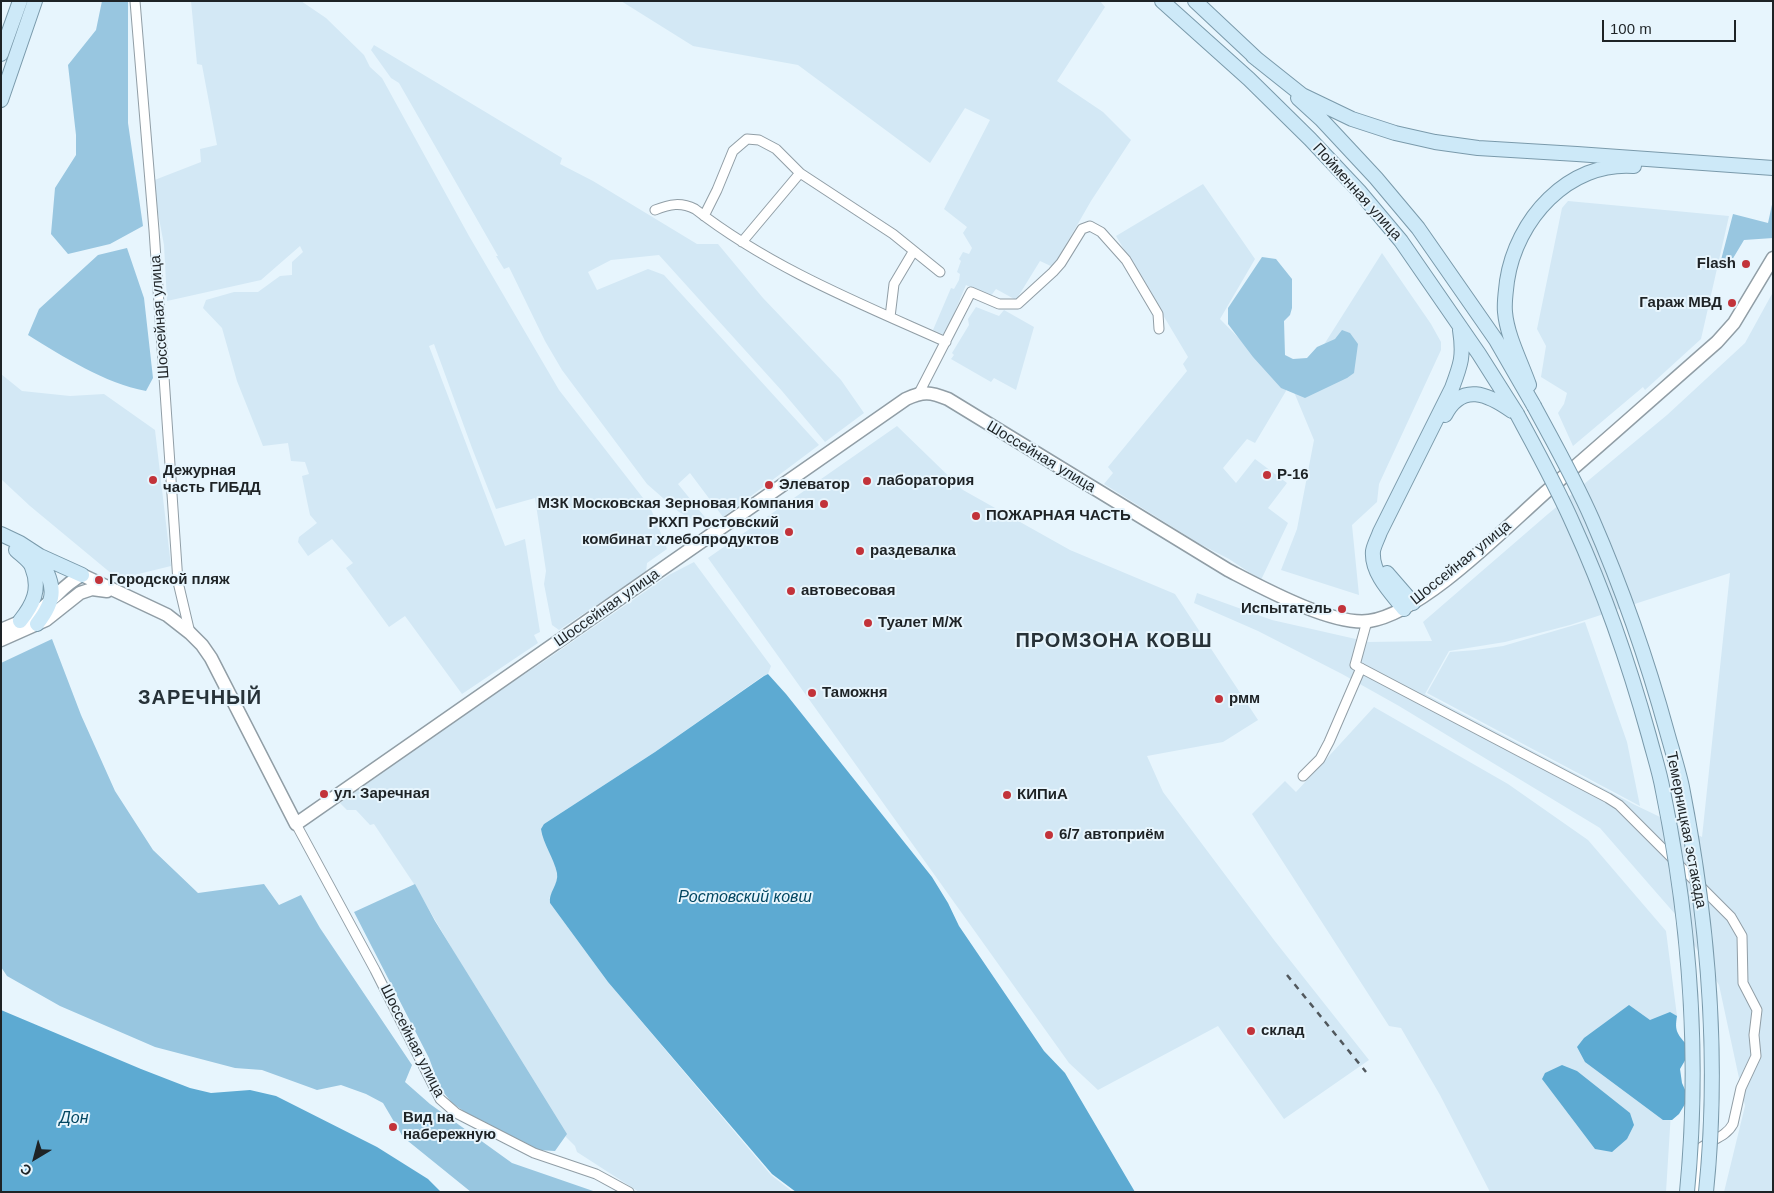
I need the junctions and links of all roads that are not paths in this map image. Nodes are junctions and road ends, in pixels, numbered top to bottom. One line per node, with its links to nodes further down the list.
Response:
1 (20, 1): 6 (main road)
2 (36, 1): 8 (main road)
3 (134, 1): 37 (street, Шоссейная улица)
4 (1162, 1): 19 (main road, Пойменная улица)
5 (1196, 1): 7 (main road, Пойменная улица)
6 (1, 54)
7 (1253, 56): 9 (main road); 23 (main road, Пойменная улица)
8 (1, 100)
9 (1773, 168)
10 (800, 173): 13 (street); 14 (street); 15 (street)
11 (1773, 178): 23 (main road)
12 (656, 210): 13 (street)
13 (704, 216): 14 (street)
14 (742, 242): 18 (street)
15 (913, 252): 17 (street); 18 (street)
16 (1773, 258): 32 (main road, Шоссейная улица)
17 (940, 272)
18 (890, 316): 21 (street)
19 (1460, 327): 24 (main road, Пойменная улица); 32 (main road)
20 (1159, 329): 21 (street)
21 (946, 342): 22 (street)
22 (919, 394): 34 (main road, Шоссейная улица); 41 (main road, Шоссейная улица)
23 (1533, 404): 45 (main road, Темерницкая эстакада, bridge)
24 (1517, 414): 32 (main road); 43 (main road, Темерницкая эстакада, bridge)
25 (1, 534): 28 (main road)
26 (1, 543): 27 (main road)
27 (16, 550): 28 (main road); 33 (main road)
28 (40, 556): 29 (main road); 31 (main road)
29 (82, 575): 30 (main road, Шоссейная улица); 31 (main road)
30 (117, 592): 35 (main road); 37 (main road, Шоссейная улица)
31 (52, 600): 33 (main road); 35 (main road)
32 (1408, 606): 34 (main road, Шоссейная улица)
33 (20, 621): 36 (main road)
34 (1367, 622): 39 (street)
35 (37, 624): 38 (main road)
36 (1, 630)
37 (190, 633): 41 (main road, Шоссейная улица)
38 (1, 640)
39 (1358, 667): 40 (street); 44 (street)
40 (1303, 776)
41 (296, 824): 42 (street, Шоссейная улица)
42 (629, 1192)
43 (1687, 1192)
44 (1697, 1192)
45 (1706, 1192)

